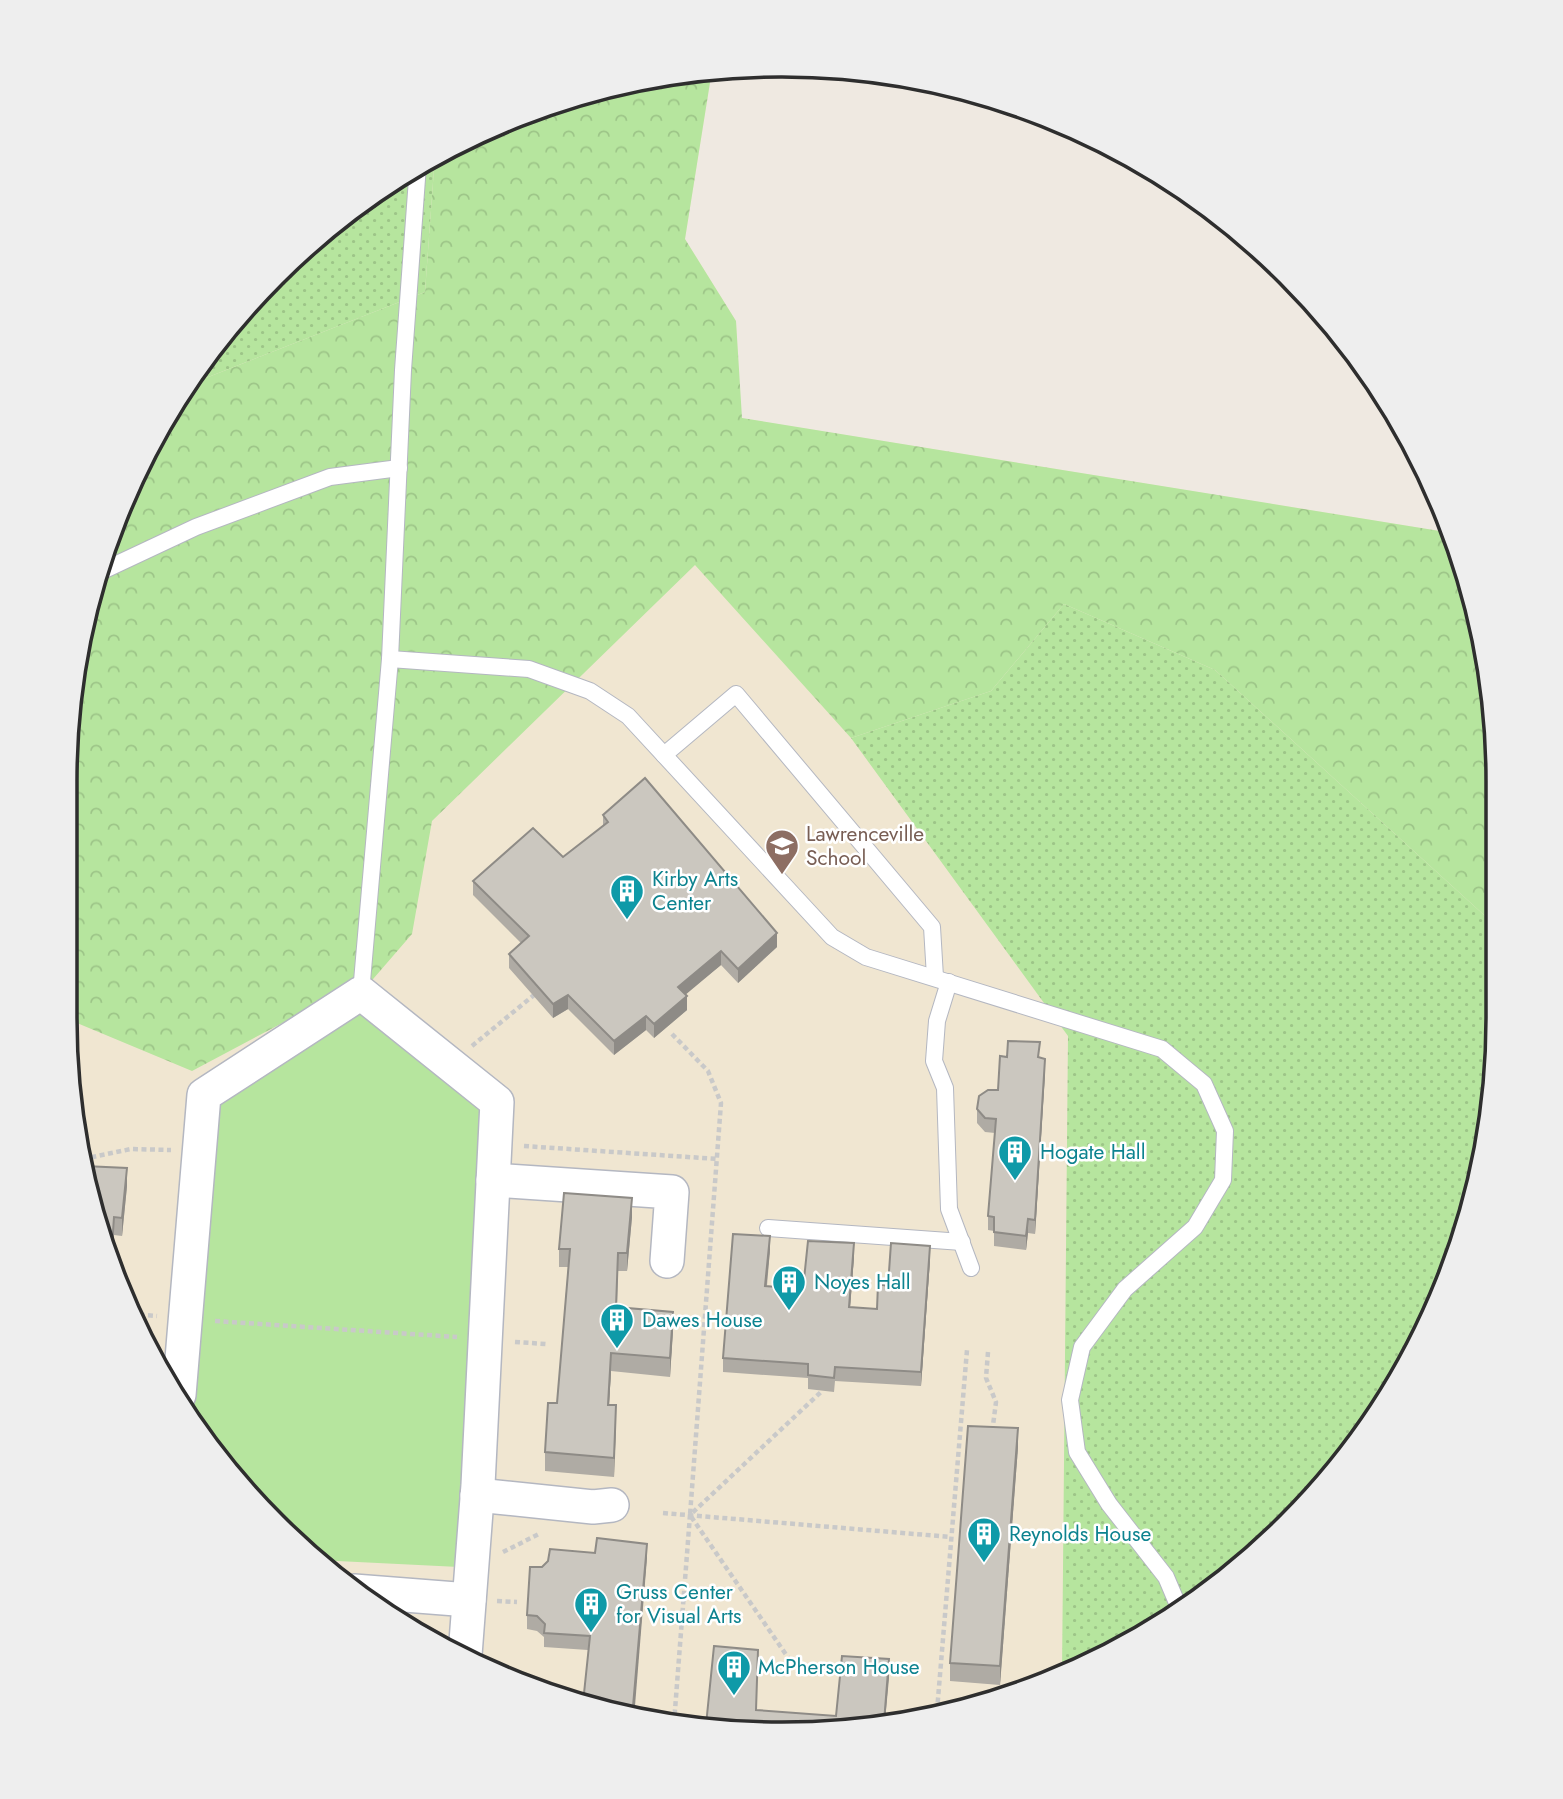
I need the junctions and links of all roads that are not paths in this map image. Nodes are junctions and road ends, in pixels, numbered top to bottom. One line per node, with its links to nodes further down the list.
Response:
1 (417, 179): 2 (lane)
2 (399, 468): 3 (lane); 4 (lane)
3 (110, 567)
4 (390, 659): 5 (lane); 7 (lane)
5 (664, 755): 6 (lane); 6 (lane)
6 (942, 979): 10 (lane); 18 (lane)
7 (361, 993): 8 (street); 13 (street)
8 (492, 1180): 11 (street); 14 (street)
9 (768, 1228): 10 (lane)
10 (962, 1242): 12 (lane)
11 (667, 1261)
12 (971, 1268)
13 (180, 1384)
14 (477, 1495): 15 (street); 16 (street)
15 (612, 1505)
16 (470, 1584): 17 (street); 19 (street)
17 (372, 1590)
18 (1176, 1601)
19 (466, 1647)

